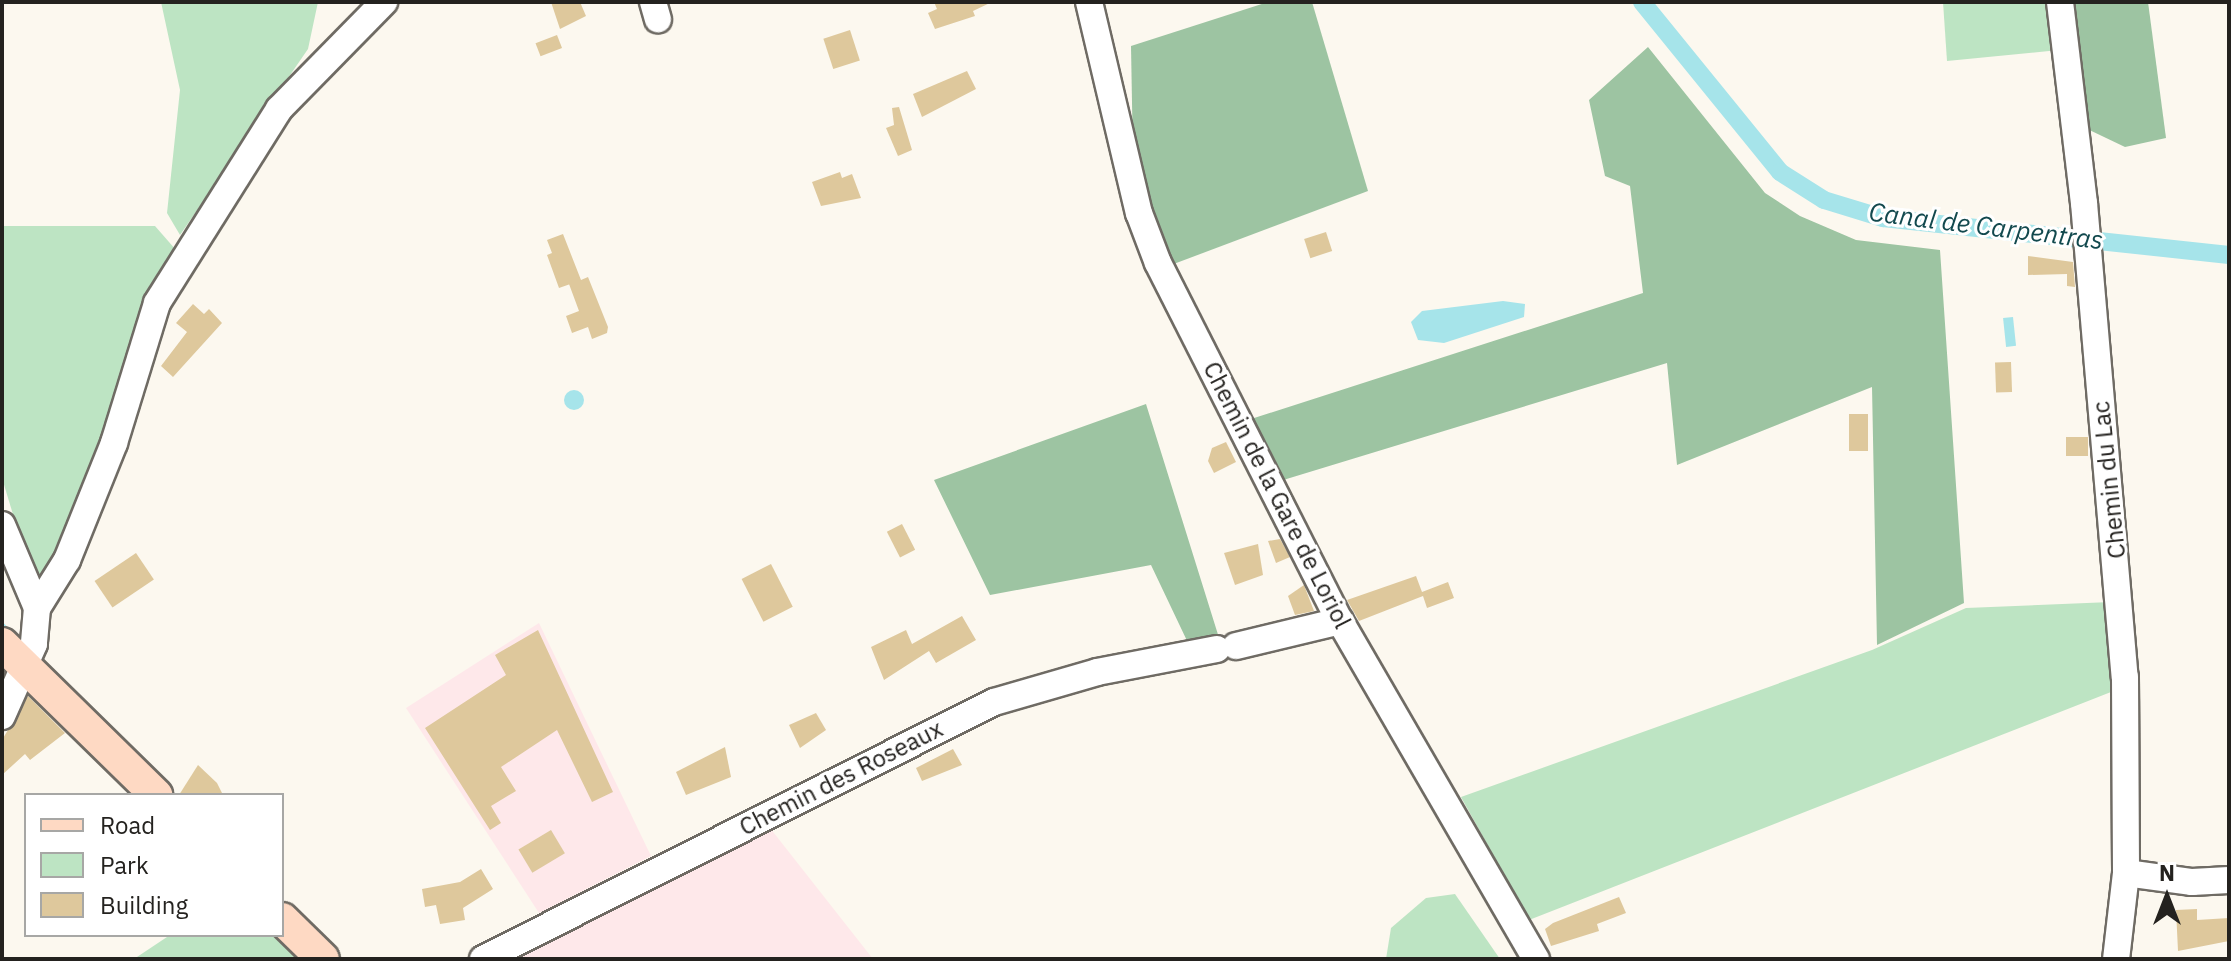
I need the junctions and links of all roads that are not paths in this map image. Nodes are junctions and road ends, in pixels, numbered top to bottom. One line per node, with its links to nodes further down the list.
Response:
1 (384, 2): 5 (street)
2 (1089, 2): 6 (street, Chemin de la Gare de Loriol)
3 (2060, 2): 11 (street, Chemin du Lac)
4 (2, 525): 5 (street)
5 (37, 608): 8 (street)
6 (1340, 621): 15 (street, Chemin des Roseaux); 16 (street, Chemin de la Gare de Loriol)
7 (2, 644): 8 (main road)
8 (26, 668): 9 (street); 10 (main road)
9 (2, 716)
10 (154, 793)
11 (2126, 873): 12 (street); 17 (street, Chemin du Lac)
12 (2229, 880)
13 (284, 921): 14 (main road)
14 (323, 959)
15 (483, 959)
16 (1536, 959)
17 (2116, 959)

